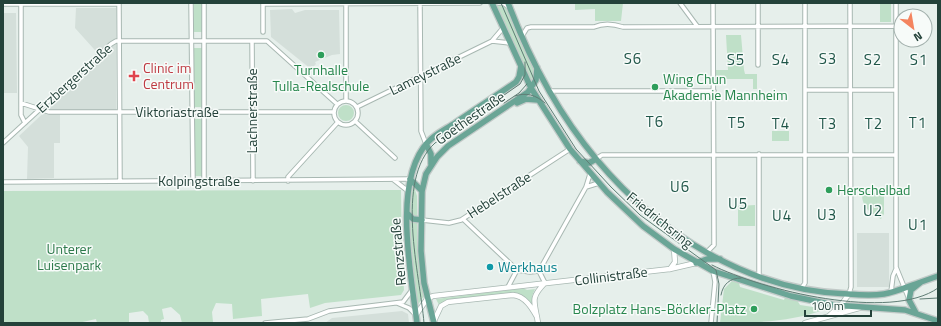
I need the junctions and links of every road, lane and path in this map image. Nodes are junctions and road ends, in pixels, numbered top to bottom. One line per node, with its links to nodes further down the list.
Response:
1 (120, 3): 16 (street); 27 (street)
2 (191, 3): 28 (street)
3 (204, 3): 29 (street)
4 (263, 3): 5 (street); 25 (street)
5 (346, 3): 6 (street); 44 (street)
6 (420, 3): 7 (street); 37 (street)
7 (479, 3)
8 (492, 3): 24 (main road, Friedrichsring)
9 (498, 3): 17 (street)
10 (680, 3): 18 (street)
11 (713, 3): 19 (street)
12 (758, 3): 20 (street)
13 (805, 3): 21 (street)
14 (850, 3): 22 (street)
15 (3, 4): 16 (street)
16 (21, 4): 46 (street)
17 (509, 5): 26 (main road, Friedrichsring)
18 (697, 26): 19 (street); 26 (street)
19 (713, 26): 20 (street); 42 (street)
20 (758, 26): 21 (street); 34 (street)
21 (805, 26): 22 (street); 39 (street)
22 (850, 26): 23 (street); 43 (street)
23 (893, 26)
24 (503, 28): 31 (street, Lameystraße); 32 (main road, Friedrichsring)
25 (263, 32)
26 (522, 36): 36 (main road, Friedrichsring)
27 (120, 41): 28 (street, Erzbergerstraße); 50 (street, Erzbergerstraße); 51 (street)
28 (191, 41): 29 (street, Erzbergerstraße); 52 (street)
29 (204, 41): 30 (street, Erzbergerstraße); 53 (street)
30 (252, 41): 48 (street, Erzbergerstraße); 54 (street, Lachnerstraße)
31 (492, 41): 32 (street); 37 (street, Lameystraße)
32 (510, 43): 35 (main road, Friedrichsring)
33 (896, 48): 40 (street)
34 (758, 65)
35 (521, 66): 38 (main road, Friedrichsring); 60 (main road, Goethestraße)
36 (537, 66): 38 (main road); 41 (main road, Friedrichsring)
37 (420, 76): 49 (street, Lameystraße); 60 (street)
38 (531, 88): 45 (main road, Friedrichsring); 47 (main road, Goethestraße)
39 (804, 90): 43 (street); 66 (street)
40 (896, 90): 43 (street); 65 (street)
41 (551, 91): 42 (street); 68 (main road, Friedrichsring)
42 (714, 91): 62 (street)
43 (851, 91): 64 (street)
44 (346, 100): 48 (street); 49 (street)
45 (538, 100): 47 (main road); 61 (main road, Friedrichsring)
46 (21, 103): 50 (street, Viktoriastraße); 58 (street)
47 (512, 103): 70 (main road, Goethestraße)
48 (337, 104): 55 (street)
49 (357, 107): 56 (street)
50 (40, 109): 51 (street, Viktoriastraße); 58 (street, Erzbergerstraße)
51 (120, 112): 52 (street, Viktoriastraße); 74 (street)
52 (192, 112): 53 (street, Viktoriastraße); 75 (street)
53 (204, 112): 54 (street, Viktoriastraße); 76 (street)
54 (252, 112): 55 (street, Viktoriastraße); 77 (street, Lachnerstraße)
55 (334, 112): 57 (street)
56 (355, 121): 57 (street); 67 (street)
57 (338, 122): 78 (street)
58 (25, 123): 59 (street, Erzbergerstraße)
59 (3, 143)
60 (426, 144): 70 (main road); 72 (main road, Goethestraße)
61 (570, 148): 69 (main road, Friedrichsring); 85 (street, Hebelstraße)
62 (714, 154): 63 (street); 68 (street); 88 (street)
63 (759, 154): 66 (street); 97 (street)
64 (851, 155): 65 (street); 66 (street); 105 (street)
65 (896, 155): 93 (street)
66 (804, 156): 103 (street)
67 (395, 158)
68 (596, 159): 69 (main road); 88 (main road, Friedrichsring)
69 (579, 161): 71 (main road, Friedrichsring)
70 (431, 165): 83 (main road, Goethestraße)
71 (590, 174): 80 (main road, Friedrichsring); 81 (street)
72 (410, 179): 73 (street, Kolpingstraße); 82 (main road, Renzstraße); 83 (main road)
73 (394, 180): 78 (street, Kolpingstraße); 82 (street)
74 (120, 181): 75 (street, Kolpingstraße); 79 (street, Kolpingstraße)
75 (192, 181): 76 (street, Kolpingstraße)
76 (204, 181): 77 (street, Kolpingstraße)
77 (252, 181): 78 (street, Kolpingstraße)
78 (288, 181)
79 (3, 182)
80 (599, 184): 81 (street); 87 (main road, Friedrichsring)
81 (586, 187): 94 (street)
82 (408, 191): 84 (main road, Renzstraße)
83 (422, 191): 86 (main road, Goethestraße)
84 (406, 213): 86 (main road); 102 (main road, Renzstraße)
85 (463, 219): 86 (street, Hebelstraße); 92 (street)
86 (422, 220): 106 (main road, Renzstraße)
87 (674, 249): 90 (main road, Friedrichsring); 91 (street)
88 (708, 252): 89 (main road, Friedrichsring)
89 (722, 260): 90 (main road); 97 (main road, Friedrichsring)
90 (696, 263): 91 (street, Collinistraße); 95 (main road, Friedrichsring)
91 (670, 269): 99 (street, Collinistraße)
92 (517, 270): 94 (street); 101 (street)
93 (896, 270): 100 (street); 104 (street)
94 (540, 271): 99 (street)
95 (713, 271): 109 (main road, Friedrichsring); 121 (street)
96 (938, 276): 98 (main road, Friedrichsring)
97 (759, 277): 103 (main road, Friedrichsring)
98 (921, 282): 100 (main road, Friedrichsring); 107 (main road)
99 (545, 283): 101 (street, Collinistraße); 113 (street)
100 (904, 286): 104 (main road, Friedrichsring); 107 (street)
101 (508, 287): 106 (street, Collinistraße)
102 (413, 288): 108 (street); 112 (main road, Renzstraße)
103 (801, 289): 105 (main road, Friedrichsring)
104 (891, 292): 105 (main road, Friedrichsring)
105 (849, 294): 109 (street)
106 (428, 298): 112 (street); 117 (main road, Renzstraße)
107 (910, 301): 111 (main road)
108 (396, 303): 112 (street); 115 (street)
109 (841, 305): 110 (main road, Friedrichsring); 114 (street)
110 (862, 307): 111 (main road, Friedrichsring); 114 (street)
111 (916, 313): 116 (main road, Friedrichsring)
112 (416, 315): 119 (main road, Renzstraße)
113 (537, 317): 117 (street); 120 (street)
114 (828, 317): 122 (street)
115 (308, 321): 118 (street)
116 (938, 321)
117 (434, 322)
118 (265, 323)
119 (417, 323)
120 (538, 323)
121 (711, 323)
122 (805, 323)

